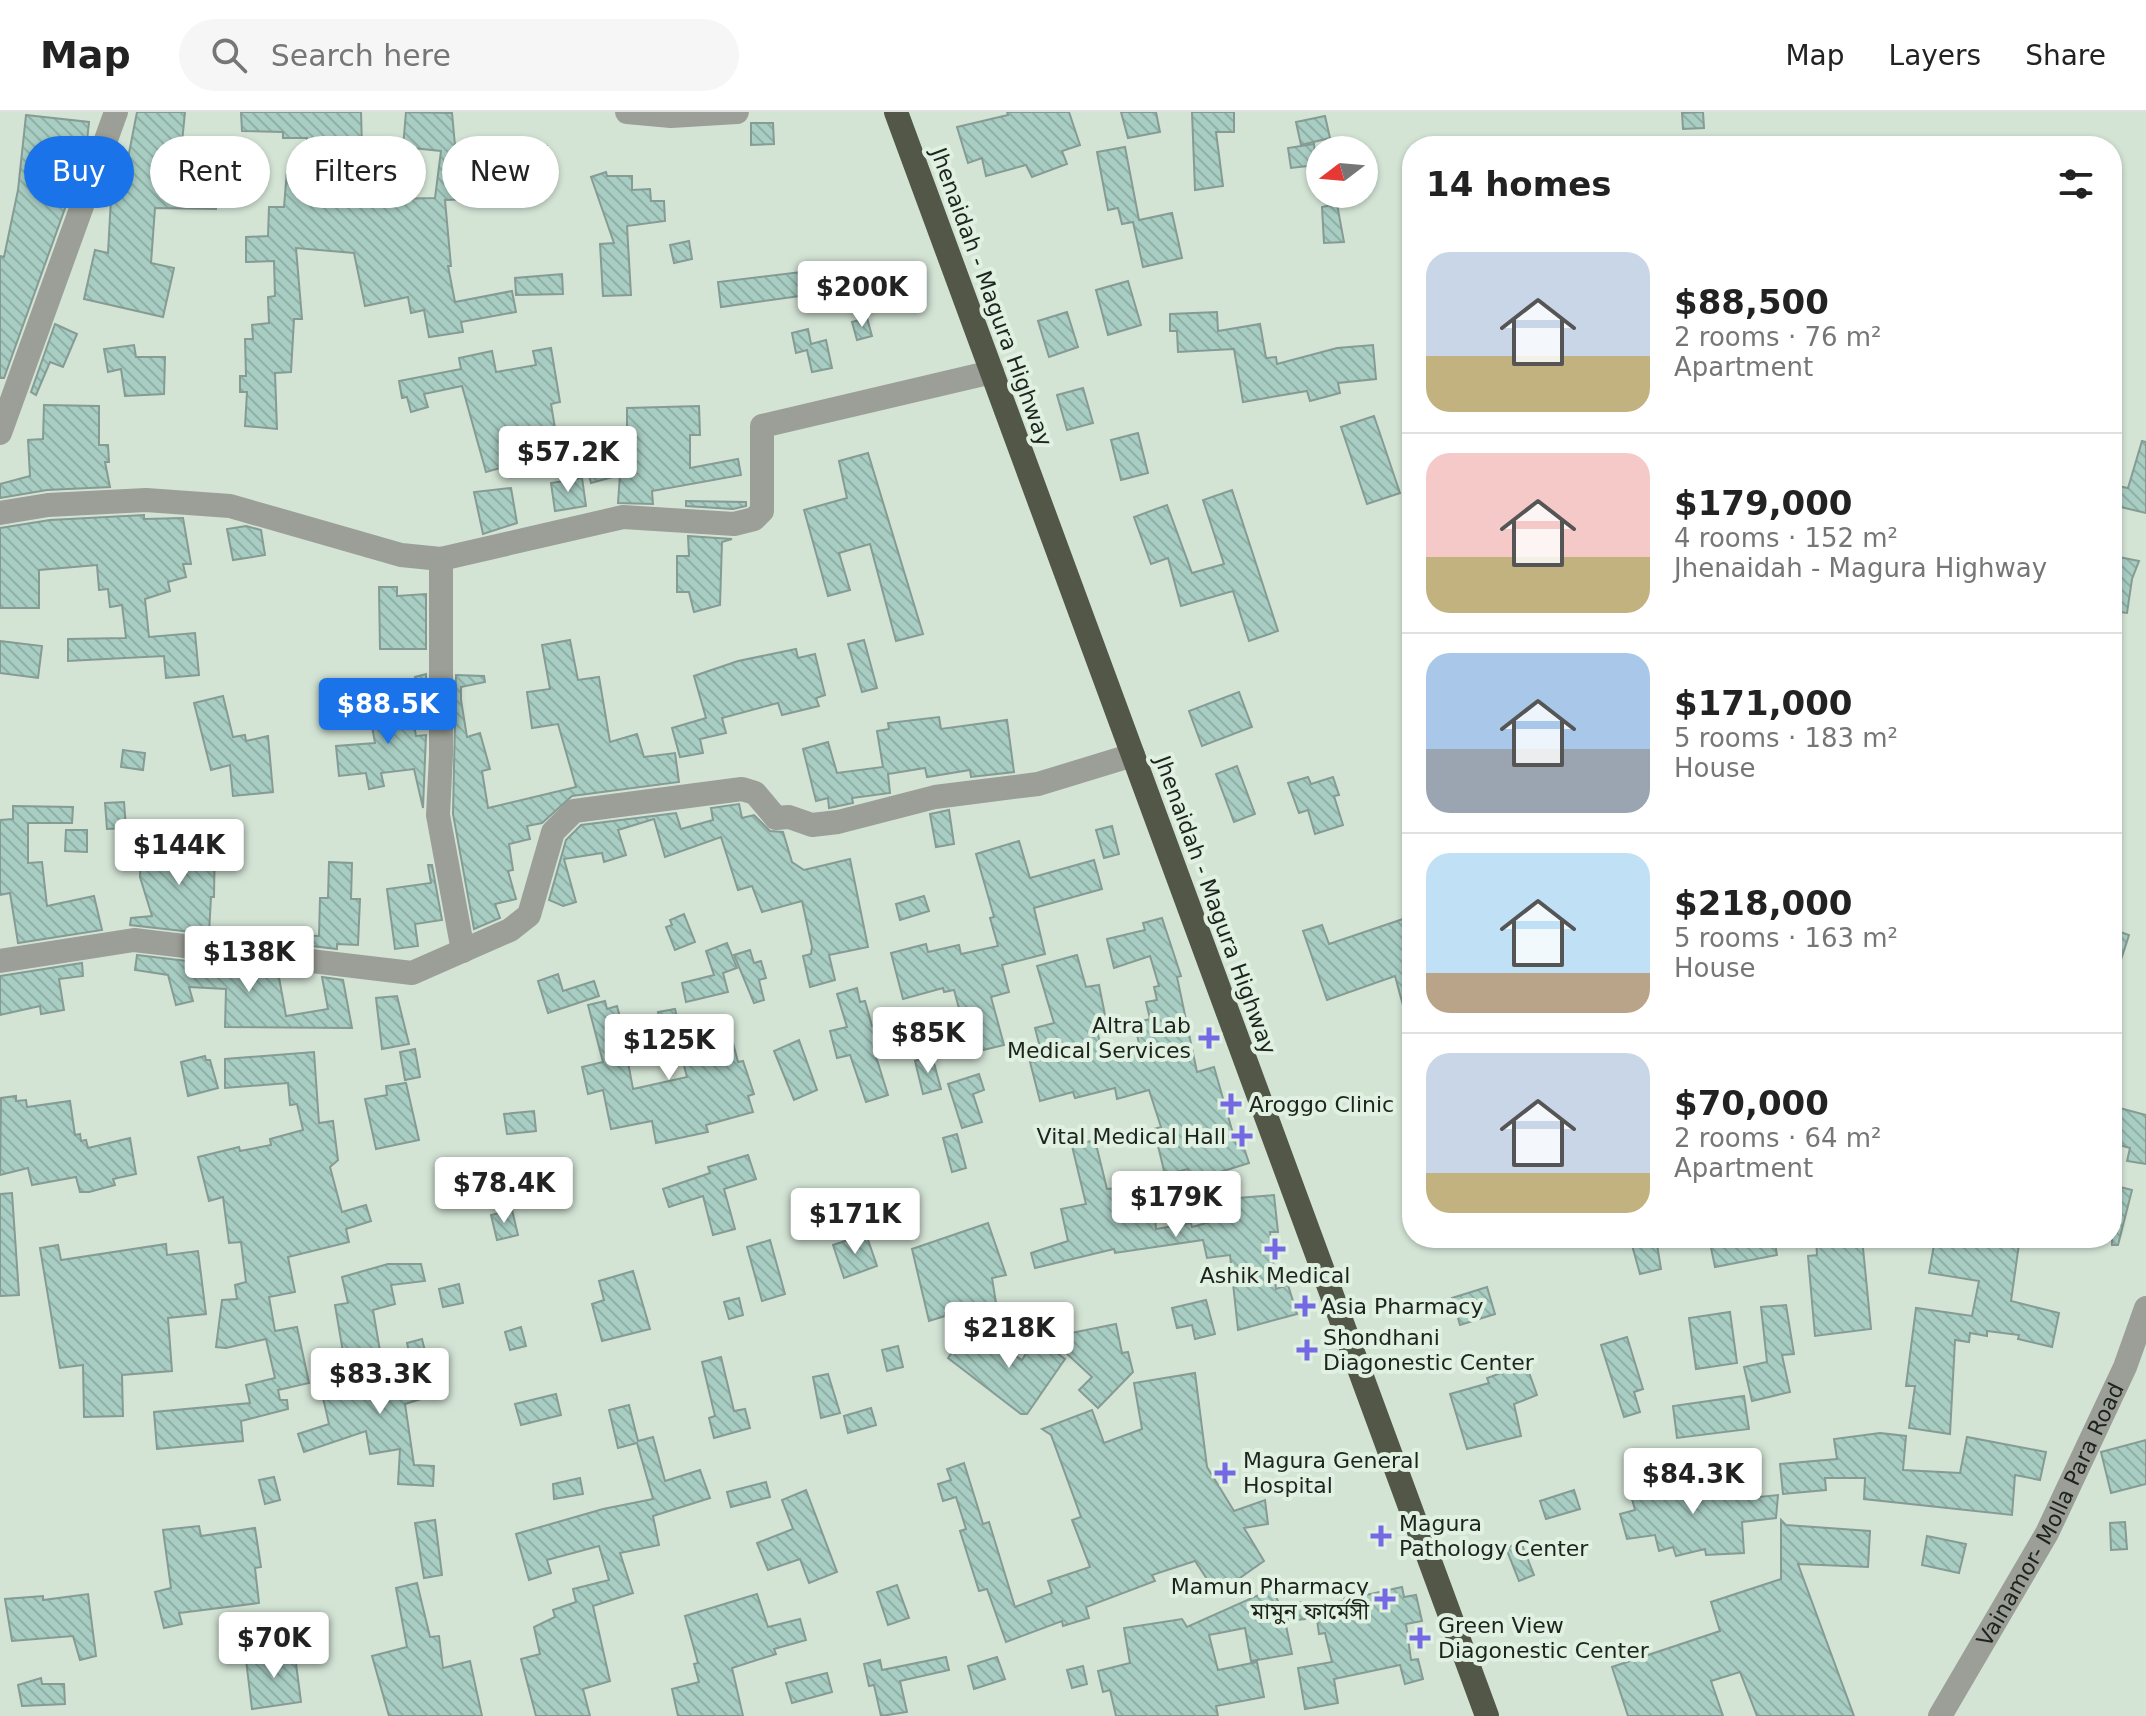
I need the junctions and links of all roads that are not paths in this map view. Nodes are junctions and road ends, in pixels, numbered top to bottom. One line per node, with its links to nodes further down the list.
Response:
1 (116, 112): 6 (street)
2 (627, 112): 3 (street)
3 (737, 112)
4 (896, 112): 5 (highway, Jhenaidah - Magura Highway)
5 (992, 372): 8 (street); 9 (highway, Jhenaidah - Magura Highway)
6 (0, 433)
7 (0, 513): 8 (street)
8 (441, 559): 10 (street)
9 (1133, 755): 10 (street); 13 (highway, Jhenaidah - Magura Highway)
10 (463, 951): 11 (street)
11 (0, 961)
12 (2146, 1308): 14 (street, Vainamor- Molla Para Road)
13 (1487, 1716)
14 (1940, 1716)

